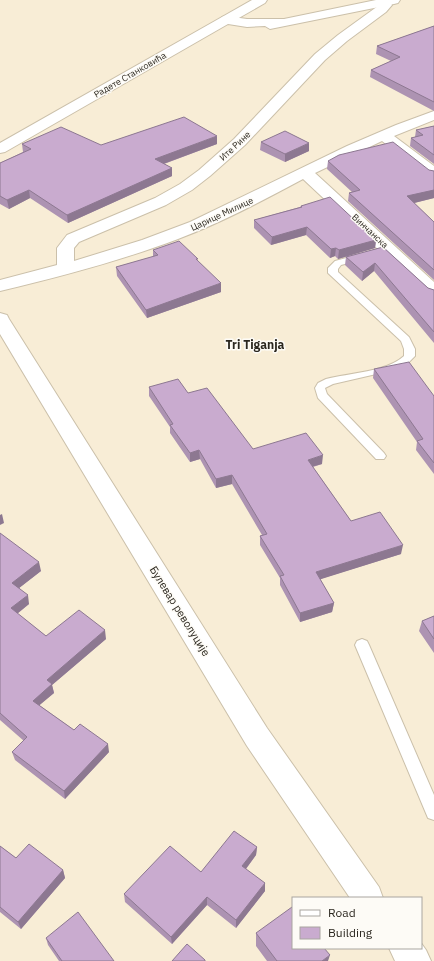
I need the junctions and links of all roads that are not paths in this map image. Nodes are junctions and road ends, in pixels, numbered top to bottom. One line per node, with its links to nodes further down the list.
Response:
1 (261, 0): 3 (street, Радете Станковића)
2 (389, 1): 4 (street); 11 (street, Ите Рине)
3 (226, 20): 4 (street); 5 (street, Радете Станковића)
4 (283, 22): 5 (street)
5 (202, 35): 8 (street, Радете Станковића)
6 (434, 114): 7 (street, Царице Милице)
7 (384, 135): 9 (street, Царице Милице); 10 (street)
8 (0, 150)
9 (305, 172): 11 (street, Царице Милице); 12 (street, Винчанска)
10 (434, 174)
11 (129, 234): 13 (street, Царице Милице); 13 (street, Ите Рине)
12 (377, 252): 15 (street, Винчанска); 17 (lane)
13 (66, 268): 14 (street, Царице Милице)
14 (0, 286)
15 (434, 292)
16 (0, 319): 20 (street, Булевар револуције)
17 (380, 456)
18 (362, 645): 19 (lane)
19 (434, 813)
20 (367, 897)
21 (406, 949): 22 (street)
22 (415, 961)

